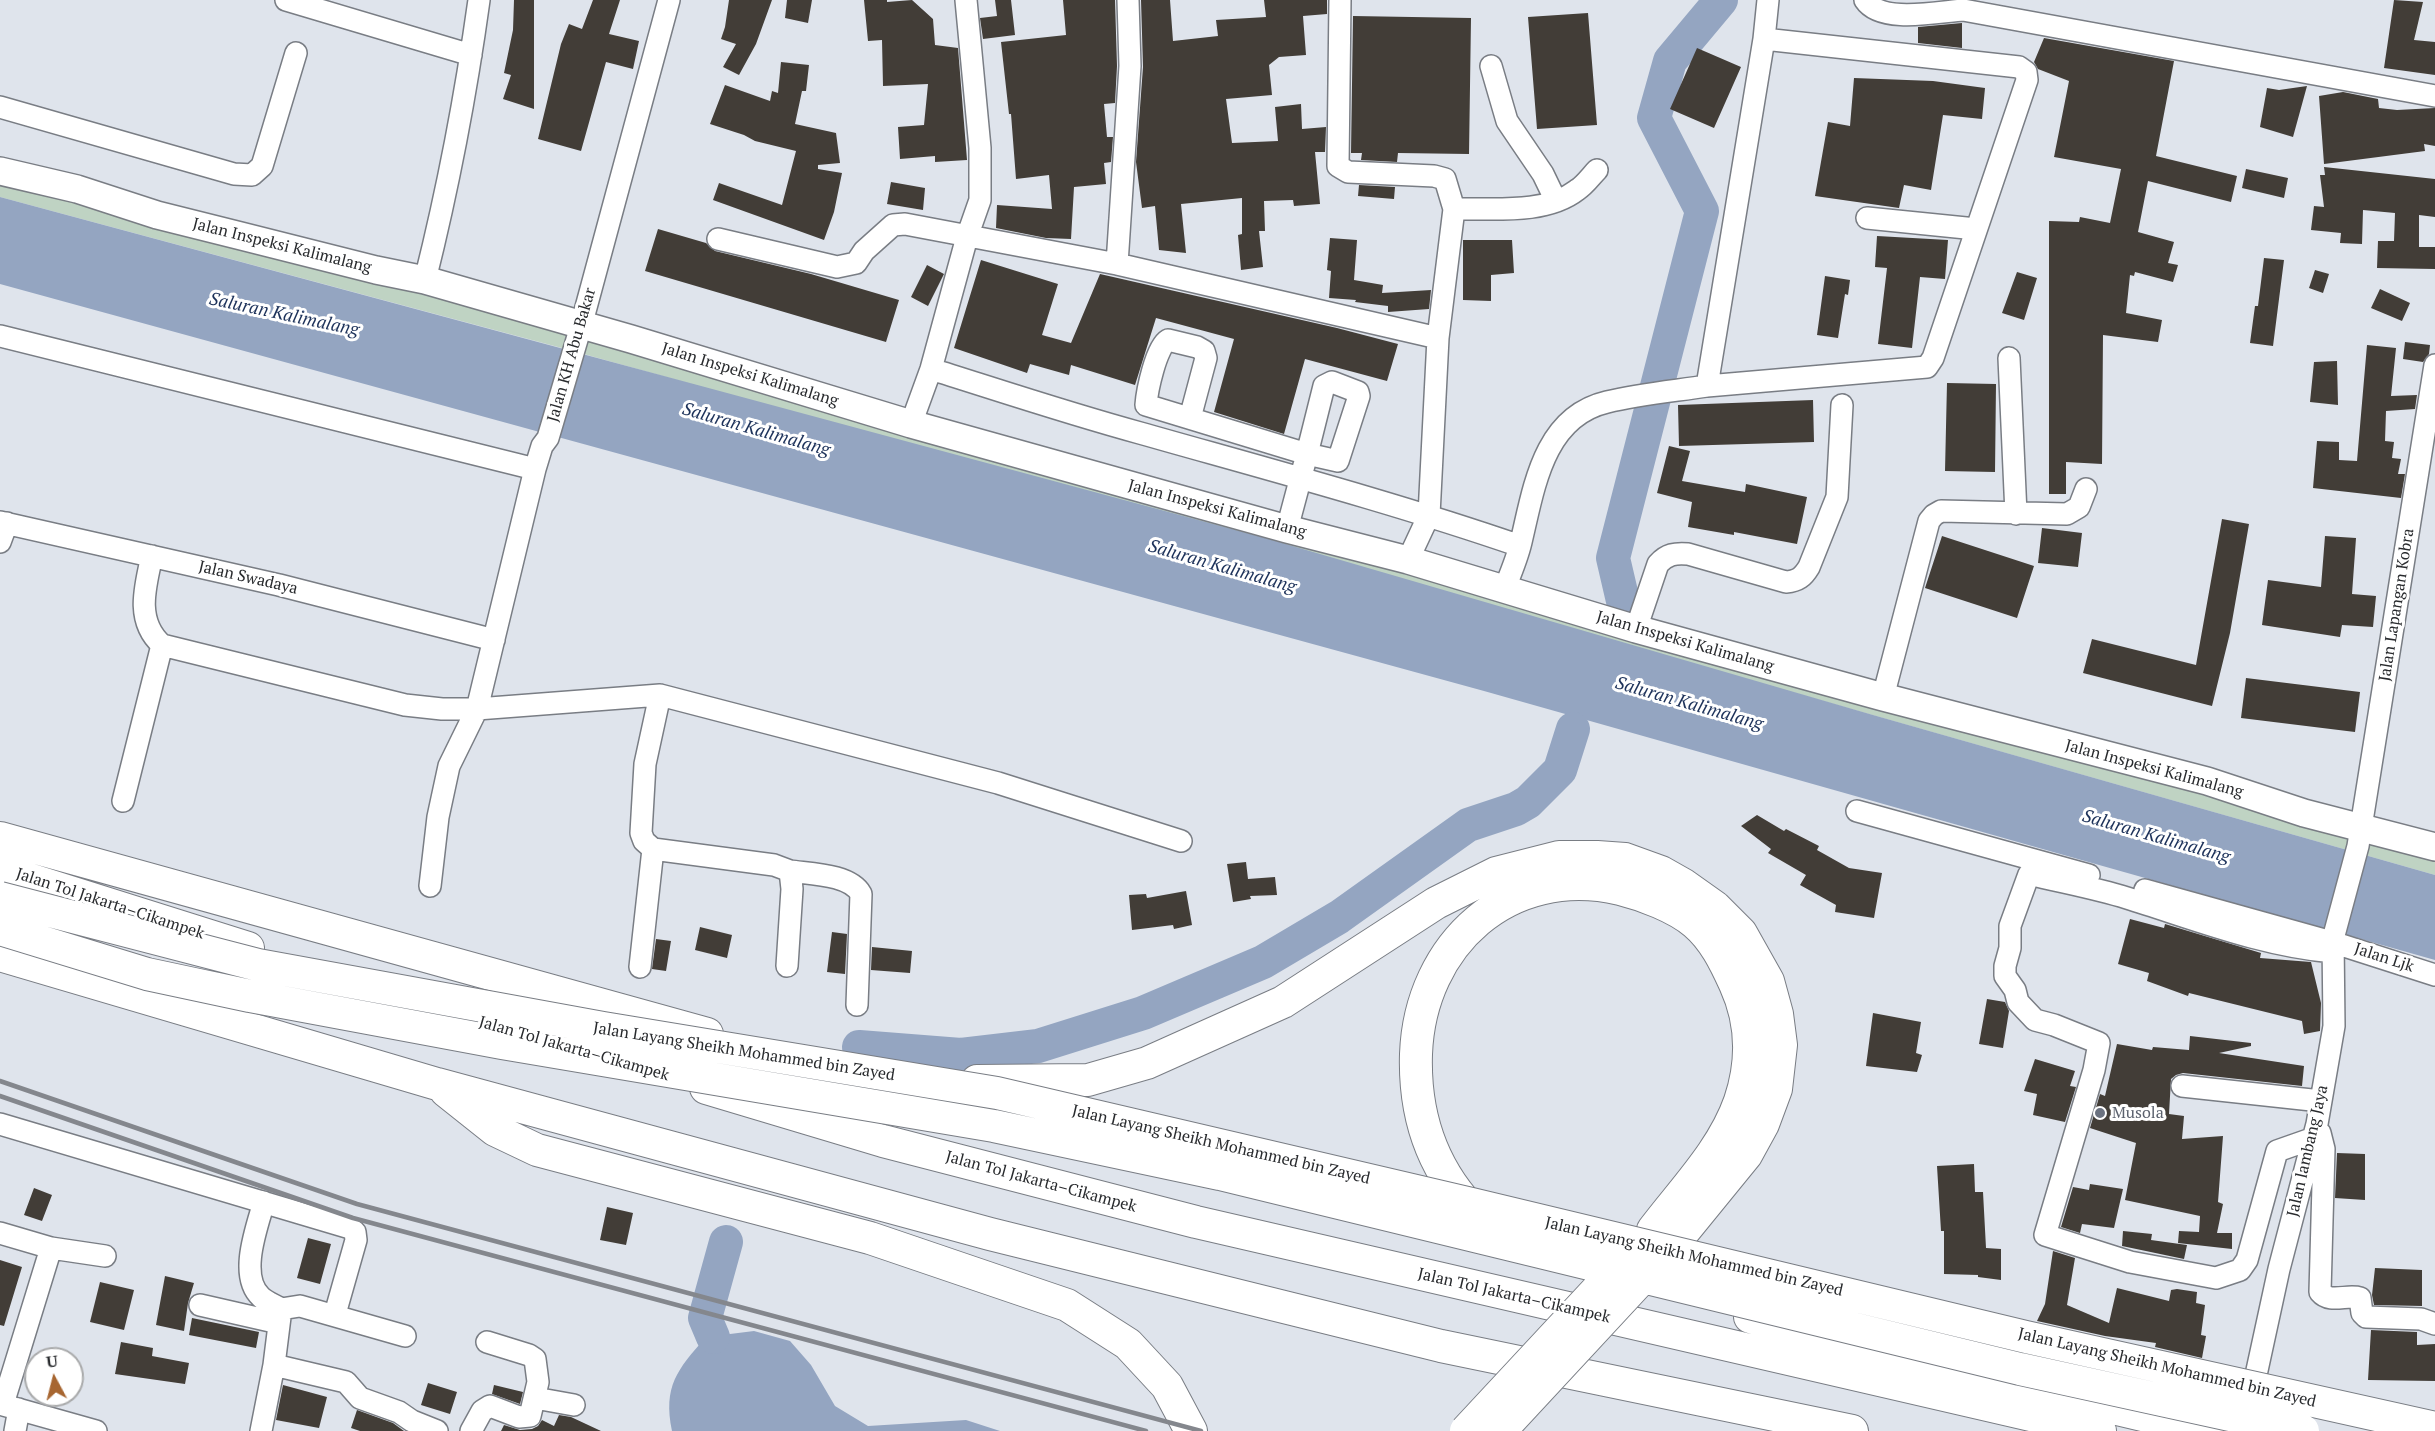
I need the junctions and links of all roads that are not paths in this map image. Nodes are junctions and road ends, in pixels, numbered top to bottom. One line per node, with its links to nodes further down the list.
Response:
1 (286, 0): 12 (street)
2 (479, 0): 12 (street)
3 (669, 0): 26 (street, Jalan KH Abu Bakar)
4 (966, 0): 22 (street)
5 (1128, 0): 24 (street)
6 (1340, 0): 19 (street)
7 (1768, 0): 10 (street)
8 (1865, 0): 9 (street)
9 (1963, 5): 14 (street)
10 (1764, 39): 21 (street); 32 (street)
11 (296, 53): 15 (street)
12 (471, 55): 25 (street)
13 (1491, 66): 18 (street)
14 (2435, 96)
15 (0, 107)
16 (1597, 170): 18 (street)
17 (0, 171): 25 (main road, Jalan Inspeksi Kalimalang)
18 (1556, 201): 19 (street)
19 (1454, 209): 28 (street)
20 (1867, 218): 21 (street)
21 (1976, 229): 32 (street)
22 (967, 237): 23 (street); 24 (street); 31 (street)
23 (718, 239)
24 (1117, 264): 28 (street)
25 (425, 280): 26 (main road, Jalan Inspeksi Kalimalang)
26 (578, 334): 36 (main road, Jalan Inspeksi Kalimalang); 38 (street, Jalan KH Abu Bakar)
27 (0, 336): 38 (street)
28 (1438, 338): 42 (street)
29 (2009, 358): 41 (street)
30 (2435, 365): 57 (street, Jalan Lapangan Kobra)
31 (931, 369): 36 (street); 37 (street)
32 (1707, 386): 45 (street)
33 (1146, 405): 35 (street); 35 (street); 37 (street)
34 (1842, 405): 49 (street)
35 (1190, 418): 39 (street)
36 (911, 424): 44 (main road, Jalan Inspeksi Kalimalang)
37 (1139, 433): 39 (street)
38 (535, 469): 50 (street, Jalan KH Abu Bakar)
39 (1302, 477): 42 (street); 44 (street)
40 (2086, 489): 41 (street)
41 (2016, 514): 53 (street)
42 (1429, 515): 45 (street); 47 (street)
43 (2, 529): 46 (street, Jalan Swadaya)
44 (1287, 529): 47 (main road, Jalan Inspeksi Kalimalang)
45 (1520, 546): 48 (street)
46 (152, 556): 50 (street, Jalan Swadaya); 51 (street)
47 (1408, 560): 48 (main road, Jalan Inspeksi Kalimalang)
48 (1504, 590): 49 (main road, Jalan Inspeksi Kalimalang)
49 (1636, 628): 53 (main road, Jalan Inspeksi Kalimalang)
50 (494, 640): 54 (street, Jalan KH Abu Bakar)
51 (162, 645): 54 (street); 55 (street)
52 (660, 695): 54 (street); 59 (street); 61 (street)
53 (1883, 697): 57 (main road, Jalan Inspeksi Kalimalang)
54 (477, 709): 64 (street, Jalan KH Abu Bakar)
55 (123, 801)
56 (1857, 811): 67 (street)
57 (2360, 837): 60 (main road, Jalan Inspeksi Kalimalang); 67 (street)
58 (0, 838): 80 (highway)
59 (1181, 841)
60 (2435, 847)
61 (653, 849): 63 (street); 70 (street)
62 (0, 870): 104 (highway, Jalan Tol Jakarta–Cikampek)
63 (790, 871): 69 (street); 72 (street)
64 (430, 886)
65 (0, 898): 94 (highway, Jalan Layang Sheikh Mohammed bin Zayed, bridge)
66 (0, 929): 107 (highway, Jalan Layang Sheikh Mohammed bin Zayed, bridge)
67 (2333, 944): 71 (street, Jalan Ljk); 75 (street, Jalan lambang Jaya); 77 (street)
68 (0, 955): 73 (highway)
69 (787, 966)
70 (640, 967)
71 (2435, 975)
72 (857, 1005)
73 (437, 1084): 100 (highway); 103 (highway)
74 (2182, 1086): 75 (street)
75 (2321, 1101): 77 (street, Jalan lambang Jaya)
76 (0, 1124): 78 (street)
77 (2315, 1131): 86 (street); 106 (street, Jalan lambang Jaya, bridge)
78 (264, 1202): 84 (street); 85 (street)
79 (0, 1233): 81 (street)
80 (1662, 1238): 101 (highway, bridge); 102 (highway, bridge); 105 (highway)
81 (51, 1248): 82 (street); 92 (street)
82 (105, 1256)
83 (200, 1305): 85 (street)
84 (335, 1314): 85 (street); 87 (street)
85 (280, 1316): 89 (street)
86 (2435, 1324)
87 (405, 1336)
88 (487, 1342): 90 (street)
89 (274, 1365): 97 (street); 98 (street)
90 (535, 1398): 91 (street); 99 (street)
91 (574, 1405)
92 (8, 1406): 93 (street); 95 (street)
93 (68, 1427): 96 (street)
94 (2435, 1428)
95 (15, 1431)
96 (96, 1431)
97 (261, 1431)
98 (437, 1431)
99 (471, 1431)
100 (1191, 1431)
101 (1466, 1431)
102 (1500, 1431)
103 (1852, 1431)
104 (2100, 1431)
105 (2210, 1431)
106 (2244, 1431)
107 (2303, 1431)

